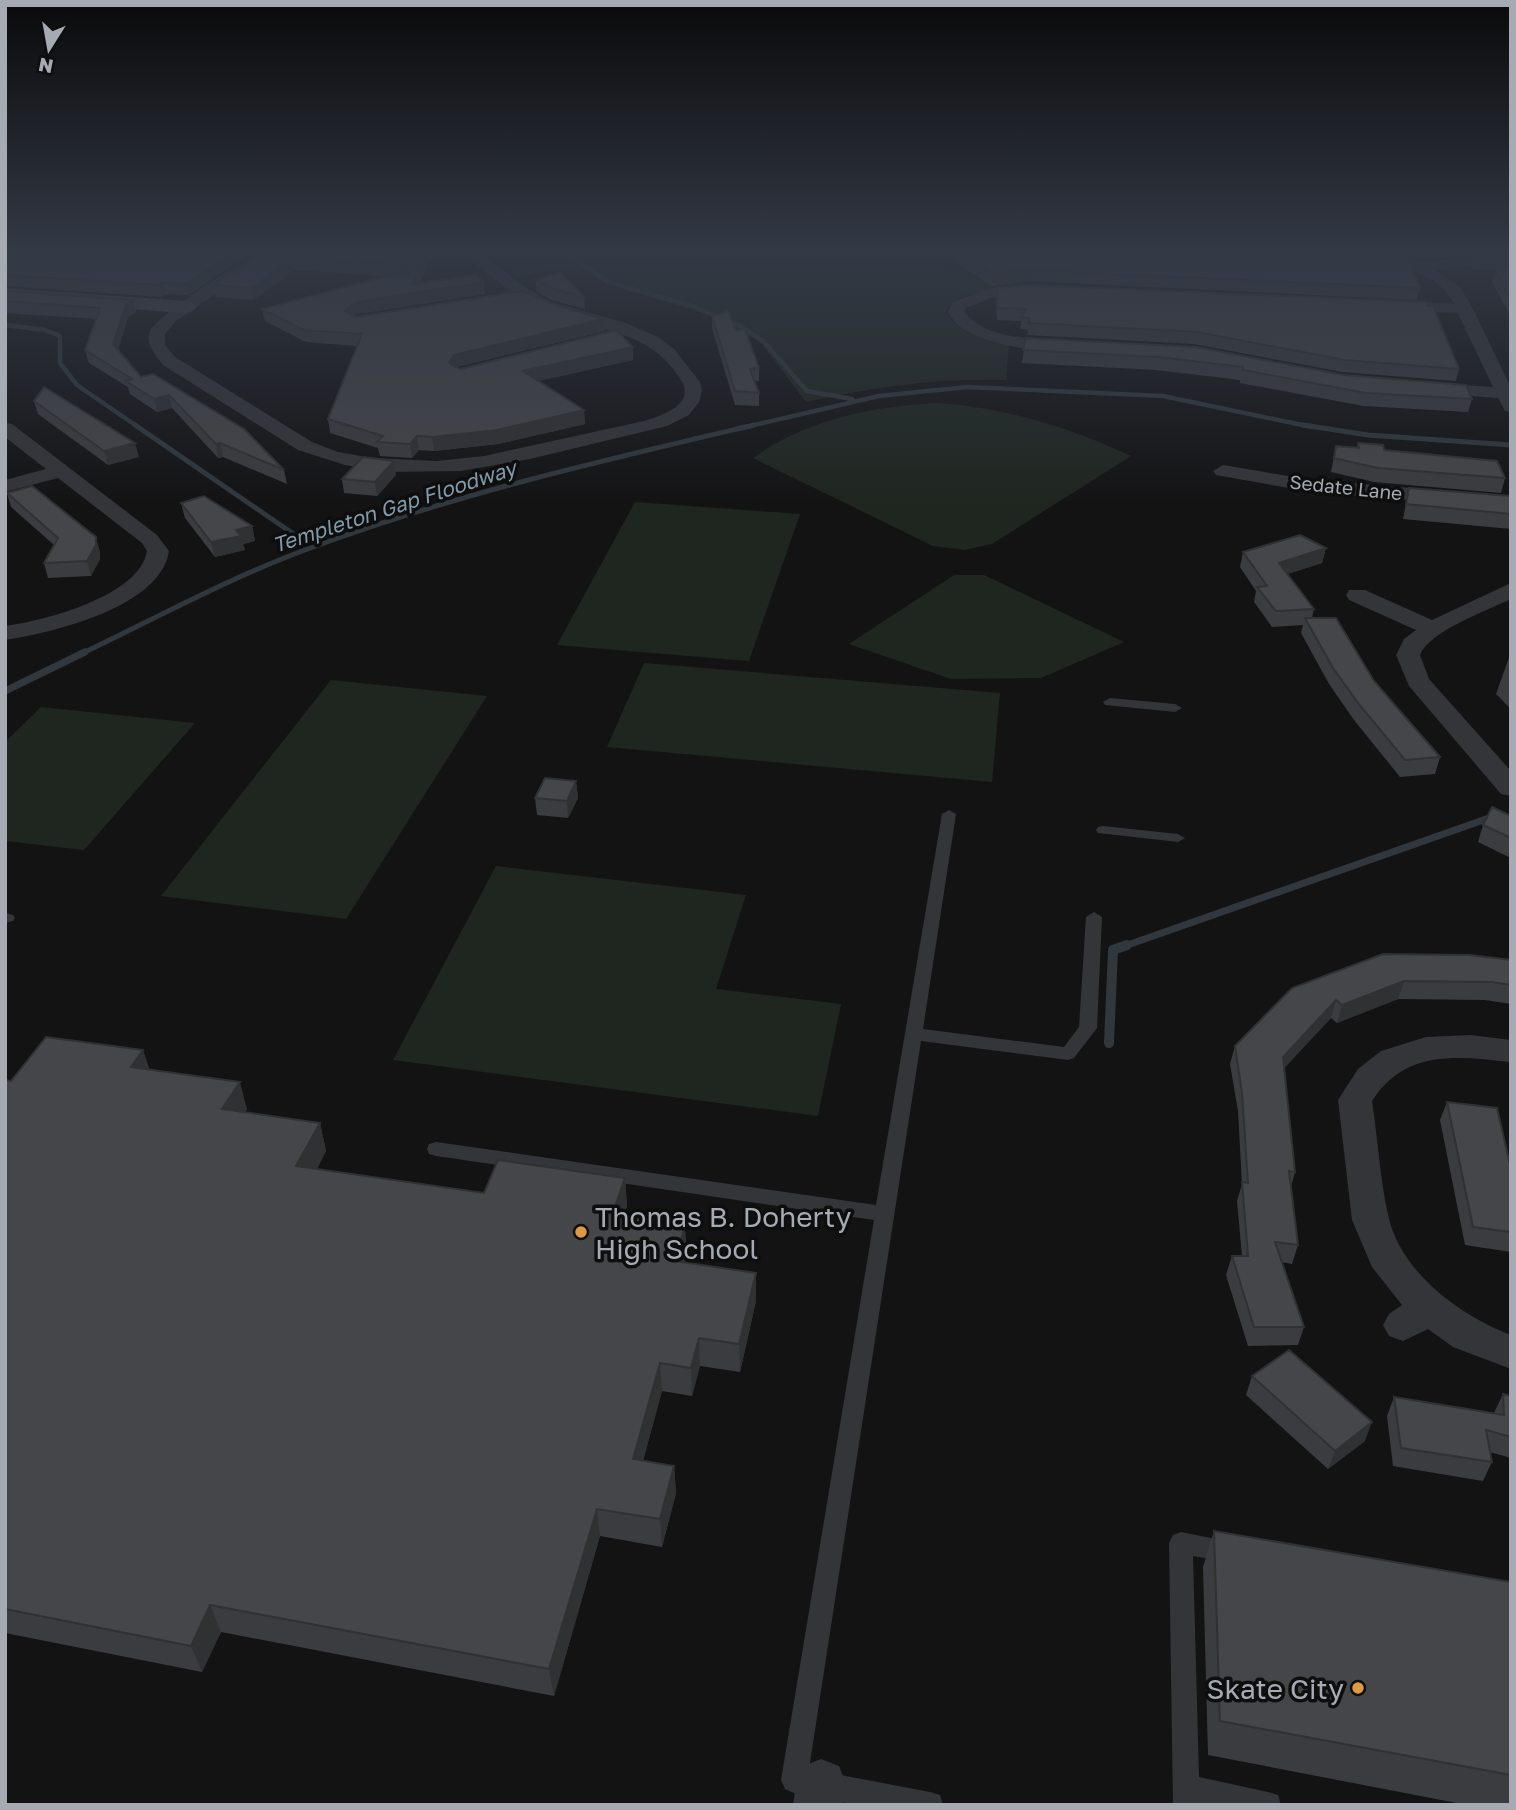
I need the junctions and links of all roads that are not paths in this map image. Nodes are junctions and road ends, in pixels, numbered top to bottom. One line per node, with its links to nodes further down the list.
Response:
1 (157, 334): 3 (street)
2 (621, 334): 6 (street)
3 (640, 334)
4 (992, 334): 7 (street)
5 (1477, 334): 9 (street)
6 (605, 339)
7 (1075, 346)
8 (1416, 387): 9 (street)
9 (1508, 400)
10 (5, 428): 11 (street)
11 (60, 471): 13 (street); 18 (street)
12 (1223, 471): 14 (street, Sedate Lane)
13 (5, 486)
14 (1511, 502)
15 (1511, 590): 17 (street)
16 (1356, 595): 17 (street)
17 (1432, 629): 21 (street)
18 (5, 633)
19 (1111, 702): 20 (lane)
20 (1175, 708)
21 (1511, 788)
22 (949, 814): 26 (lane)
23 (1103, 830): 24 (lane)
24 (1178, 838)
25 (1094, 917): 26 (lane)
26 (915, 1034): 29 (lane)
27 (1511, 1051): 30 (street)
28 (436, 1149): 29 (lane)
29 (886, 1214): 32 (lane)
30 (1511, 1352)
31 (1250, 1555): 33 (lane)
32 (819, 1794): 34 (lane)
33 (1186, 1796): 35 (lane)
34 (930, 1805)
35 (1268, 1805)

